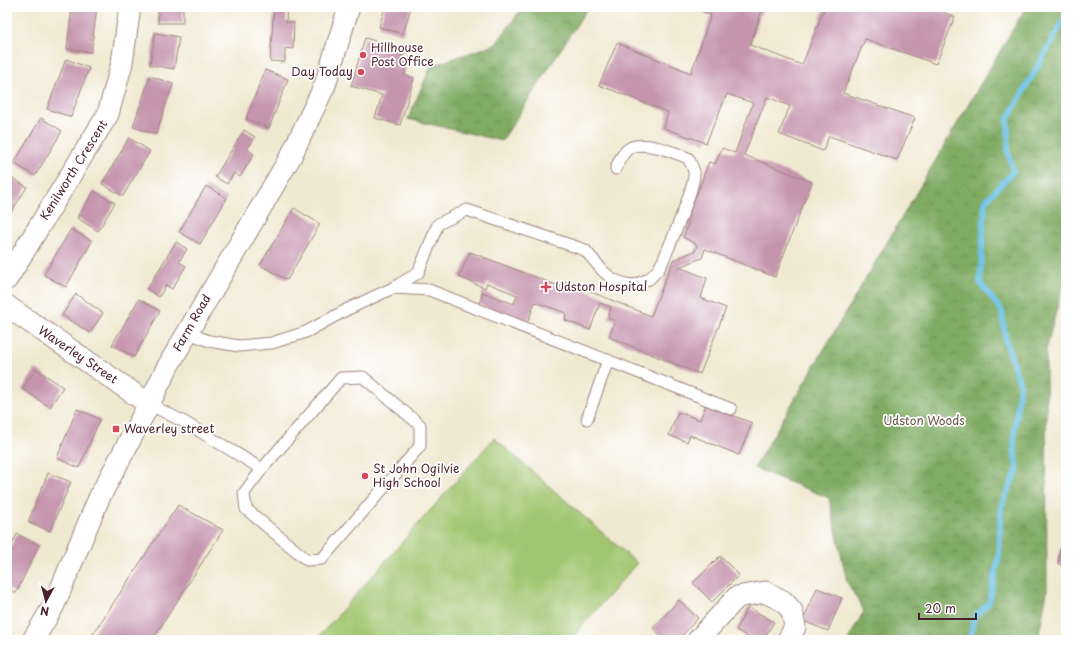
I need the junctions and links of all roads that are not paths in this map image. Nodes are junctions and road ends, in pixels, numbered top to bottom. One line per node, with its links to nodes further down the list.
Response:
1 (130, 7): 4 (street, Kenilworth Crescent)
2 (349, 7): 7 (street, Farm Road)
3 (616, 170): 5 (lane)
4 (7, 279)
5 (393, 288): 7 (lane); 8 (lane)
6 (7, 306): 9 (street, Waverley Street)
7 (186, 332): 9 (street, Farm Road)
8 (608, 360): 10 (lane); 11 (lane)
9 (149, 404): 12 (lane); 13 (street, Farm Road)
10 (731, 409)
11 (587, 419)
12 (262, 468): 12 (lane)
13 (33, 640)
14 (698, 640): 15 (street)
15 (788, 640)

